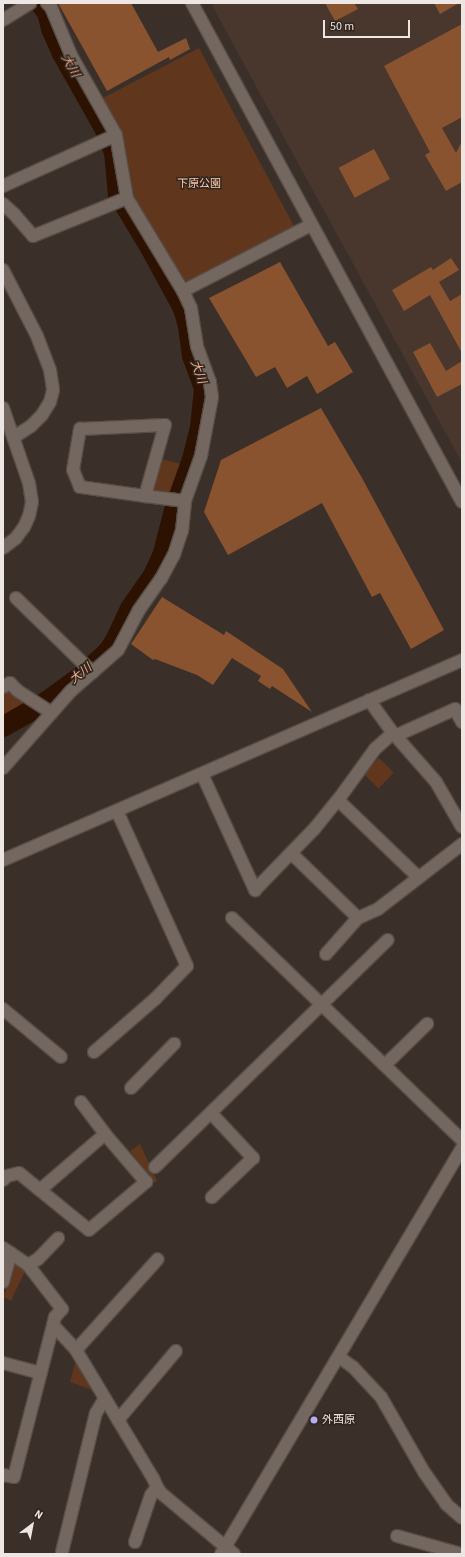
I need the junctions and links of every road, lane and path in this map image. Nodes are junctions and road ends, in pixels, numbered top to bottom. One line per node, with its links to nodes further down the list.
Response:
1 (47, 3): 5 (street)
2 (192, 3): 9 (street)
3 (30, 4): 4 (street)
4 (3, 20)
5 (115, 135): 6 (street); 7 (street)
6 (3, 186)
7 (127, 198): 8 (street); 11 (street)
8 (3, 204)
9 (311, 225): 11 (street); 16 (street)
10 (3, 270): 13 (street)
11 (184, 292): 15 (street)
12 (3, 408): 13 (street)
13 (14, 436): 17 (street)
14 (145, 496): 14 (street); 15 (street)
15 (185, 501): 20 (street)
16 (462, 502)
17 (3, 548)
18 (16, 598): 20 (street)
19 (462, 660): 22 (street)
20 (93, 673): 23 (street)
21 (5, 681): 23 (street)
22 (369, 700): 25 (street); 27 (street)
23 (49, 711): 26 (street)
24 (462, 722): 25 (street)
25 (394, 735): 28 (street); 30 (street)
26 (3, 768)
27 (202, 774): 29 (street); 32 (street)
28 (338, 800): 32 (street); 34 (street)
29 (117, 811): 33 (street); 43 (street)
30 (462, 828)
31 (462, 844): 34 (street)
32 (291, 853): 36 (street)
33 (3, 860)
34 (419, 878): 36 (street)
35 (232, 918): 39 (street)
36 (358, 918): 38 (street)
37 (388, 940): 39 (street)
38 (326, 954)
39 (322, 1005): 45 (street); 48 (street)
40 (3, 1009): 44 (street)
41 (427, 1024): 45 (street)
42 (174, 1044): 46 (street)
43 (94, 1052)
44 (61, 1057)
45 (385, 1065): 50 (street)
46 (131, 1088)
47 (81, 1102): 49 (street)
48 (211, 1113): 52 (street); 55 (street)
49 (105, 1134): 54 (street); 54 (street)
50 (462, 1140)
51 (462, 1148): 64 (street)
52 (155, 1167)
53 (3, 1180): 54 (street)
54 (40, 1190)
55 (212, 1197)
56 (58, 1238): 59 (street)
57 (7, 1250): 59 (street); 60 (street)
58 (158, 1259): 62 (street)
59 (28, 1265): 61 (street)
60 (3, 1282)
61 (54, 1325): 62 (street); 66 (street)
62 (76, 1350): 67 (street)
63 (176, 1351): 68 (street)
64 (339, 1357): 71 (street); 76 (street)
65 (3, 1362): 66 (street)
66 (41, 1372): 69 (street)
67 (105, 1398): 68 (street); 75 (street)
68 (118, 1420): 70 (street)
69 (3, 1475)
70 (157, 1487): 73 (street); 76 (street)
71 (462, 1518)
72 (397, 1536): 74 (street)
73 (135, 1542)
74 (460, 1551)
75 (62, 1552)
76 (227, 1552)

